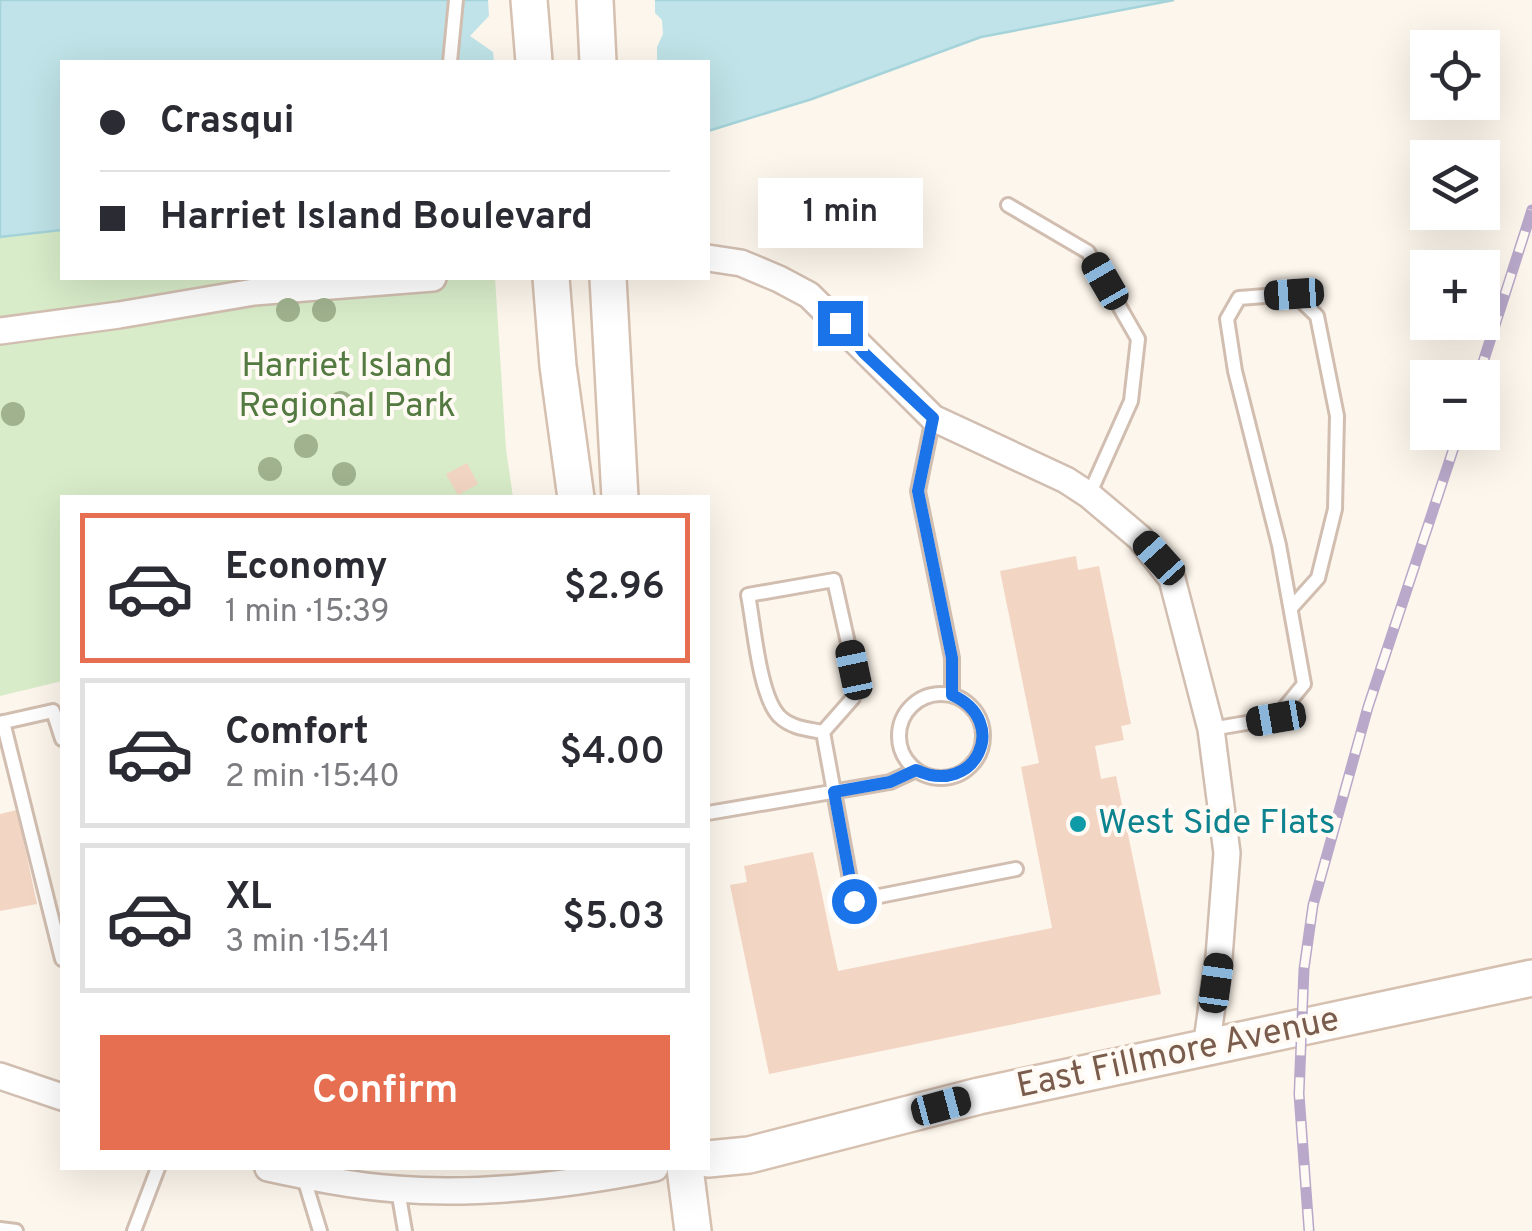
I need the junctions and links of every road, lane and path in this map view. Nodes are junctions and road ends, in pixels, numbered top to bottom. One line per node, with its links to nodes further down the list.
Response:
1 (456, 0): 4 (lane)
2 (529, 0): 5 (street)
3 (595, 0): 6 (street)
4 (450, 60)
5 (534, 60)
6 (598, 60)
7 (1008, 205): 14 (lane)
8 (710, 258): 13 (street)
9 (407, 280): 12 (street)
10 (551, 280): 15 (street)
11 (608, 280): 16 (street)
12 (0, 331)
13 (933, 418): 14 (street); 18 (lane)
14 (1089, 494): 21 (street)
15 (576, 495)
16 (620, 495)
17 (1290, 608): 17 (lane); 21 (lane)
18 (952, 695): 23 (lane); 23 (lane)
19 (58, 709): 20 (lane)
20 (2, 722): 27 (lane)
21 (1211, 729): 29 (street)
22 (822, 732): 22 (lane); 24 (lane)
23 (916, 770): 24 (lane)
24 (834, 792): 25 (lane); 26 (lane)
25 (710, 813)
26 (1016, 869)
27 (60, 951)
28 (1532, 978): 29 (street, East Fillmore Avenue)
29 (1206, 1048): 32 (street, East Fillmore Avenue)
30 (0, 1076): 31 (street)
31 (60, 1096)
32 (710, 1159)
33 (157, 1170): 41 (lane)
34 (277, 1170): 37 (street)
35 (640, 1170): 38 (street)
36 (685, 1170): 44 (street)
37 (303, 1176): 38 (street); 42 (lane)
38 (398, 1190): 43 (lane)
39 (0, 1229): 40 (lane)
40 (16, 1231)
41 (134, 1231)
42 (320, 1231)
43 (405, 1231)
44 (692, 1231)

